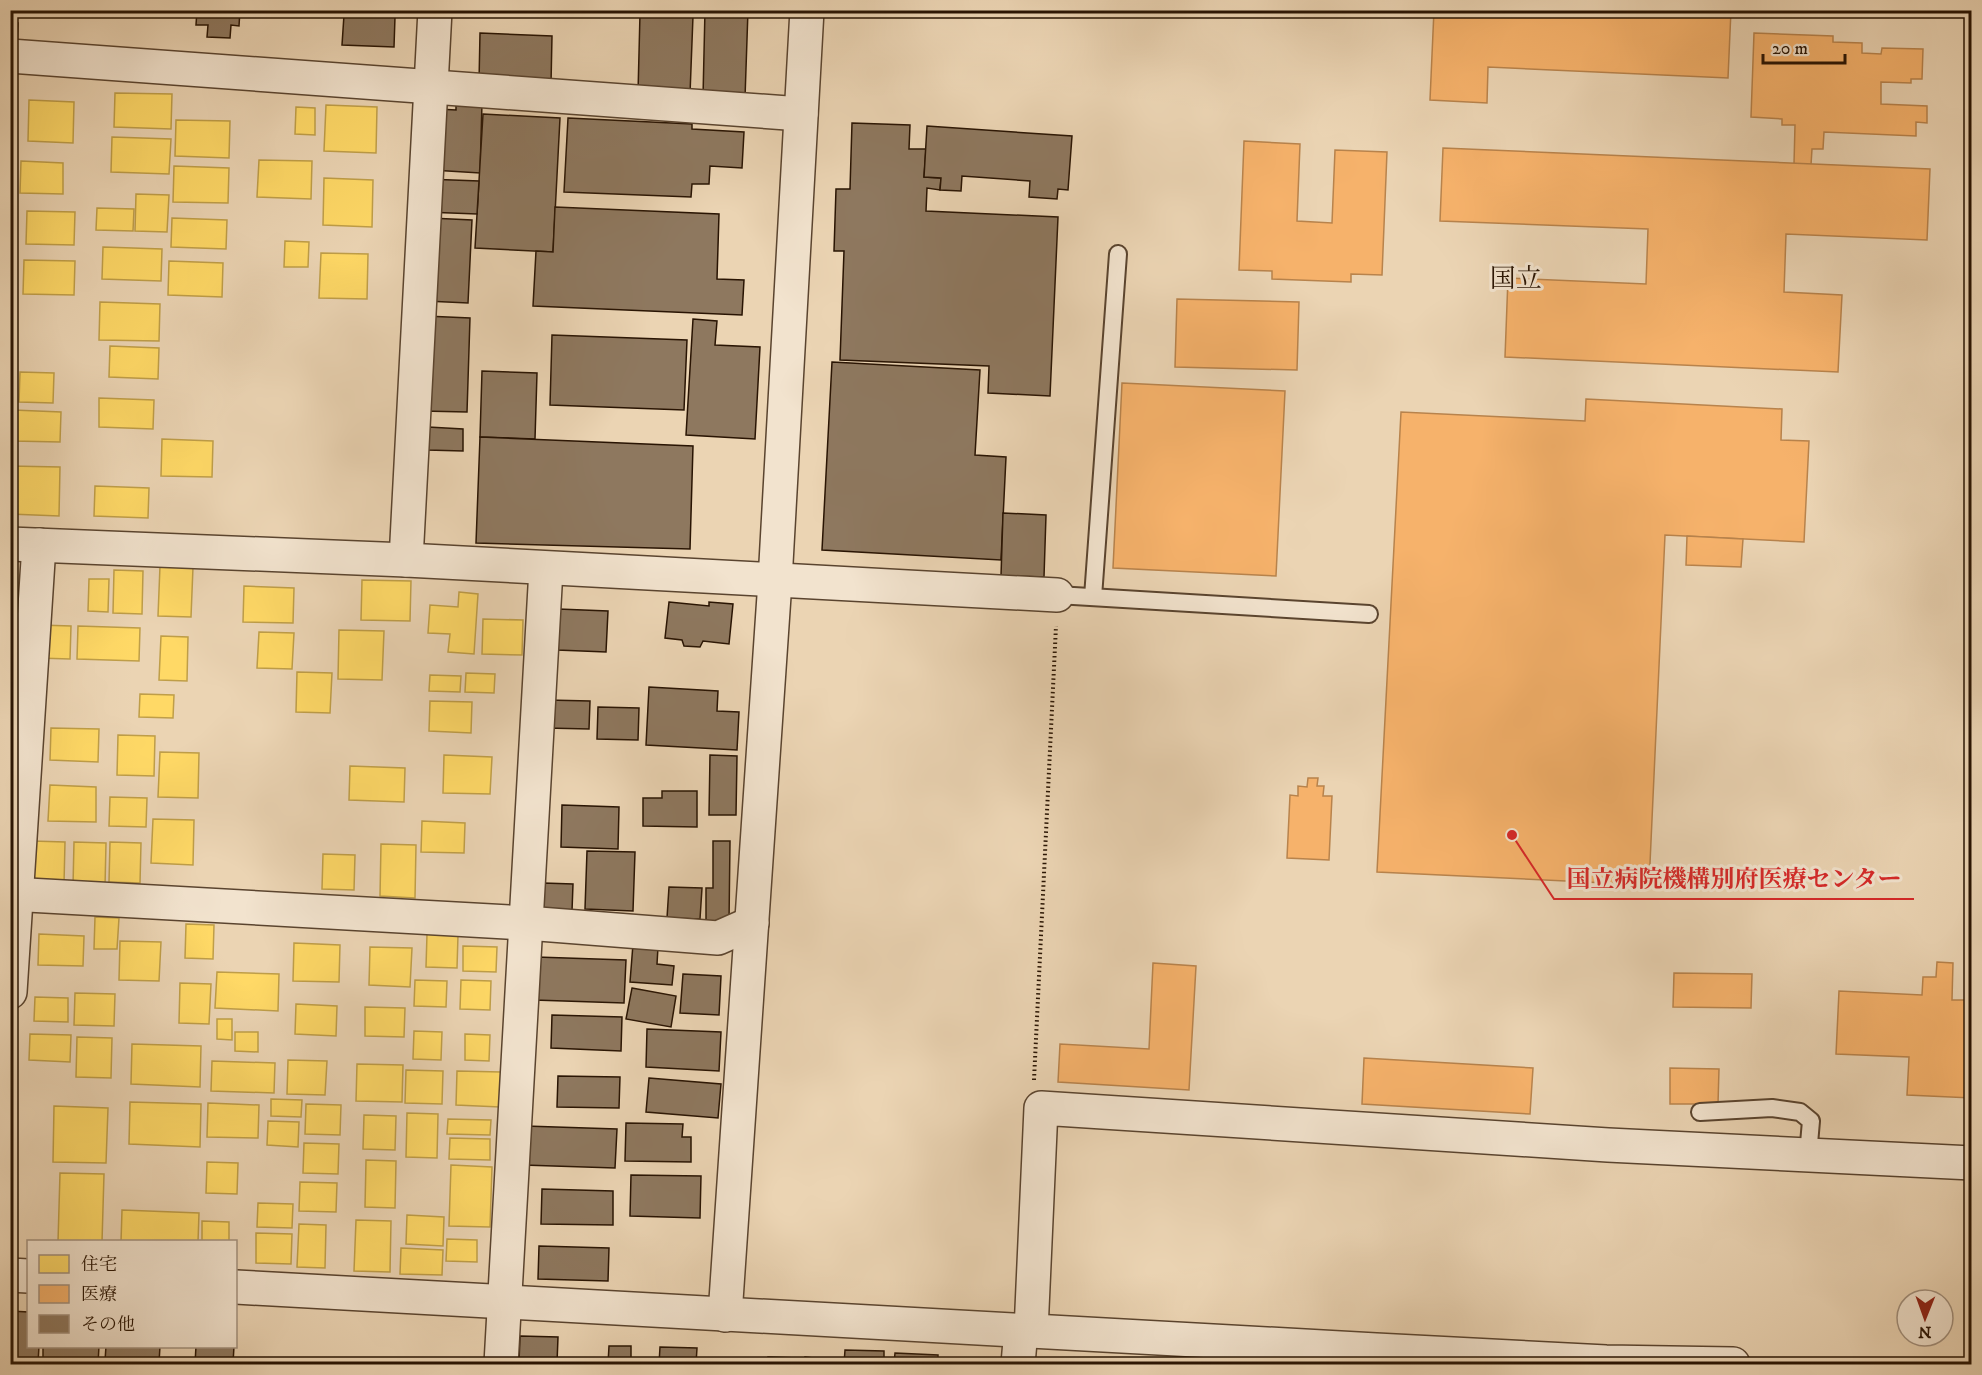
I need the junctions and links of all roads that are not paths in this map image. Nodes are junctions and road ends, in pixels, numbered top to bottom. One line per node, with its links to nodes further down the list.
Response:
1 (435, 10): 4 (street)
2 (807, 10): 5 (street)
3 (10, 56): 4 (street)
4 (431, 87): 5 (street); 8 (street)
5 (801, 114): 10 (street)
6 (1118, 254): 12 (lane)
7 (25, 545): 8 (street); 14 (street)
8 (406, 560): 9 (street)
9 (546, 569): 10 (street); 15 (street)
10 (776, 581): 11 (street); 16 (street)
11 (1057, 594): 12 (lane)
12 (1093, 597): 13 (lane)
13 (1369, 614)
14 (13, 894): 15 (street); 17 (street)
15 (526, 923): 16 (street); 24 (street)
16 (752, 923): 25 (street)
17 (10, 992)
18 (1700, 1112): 19 (lane)
19 (1808, 1155): 20 (street); 26 (street)
20 (1971, 1163)
21 (10, 1275): 22 (street)
22 (27, 1276)
23 (237, 1287): 24 (street)
24 (504, 1301): 25 (street); 29 (street)
25 (725, 1315): 26 (street)
26 (1026, 1330): 27 (street); 30 (street)
27 (1375, 1358): 28 (street)
28 (1576, 1362): 31 (street)
29 (501, 1365)
30 (1018, 1365)
31 (1733, 1365)

